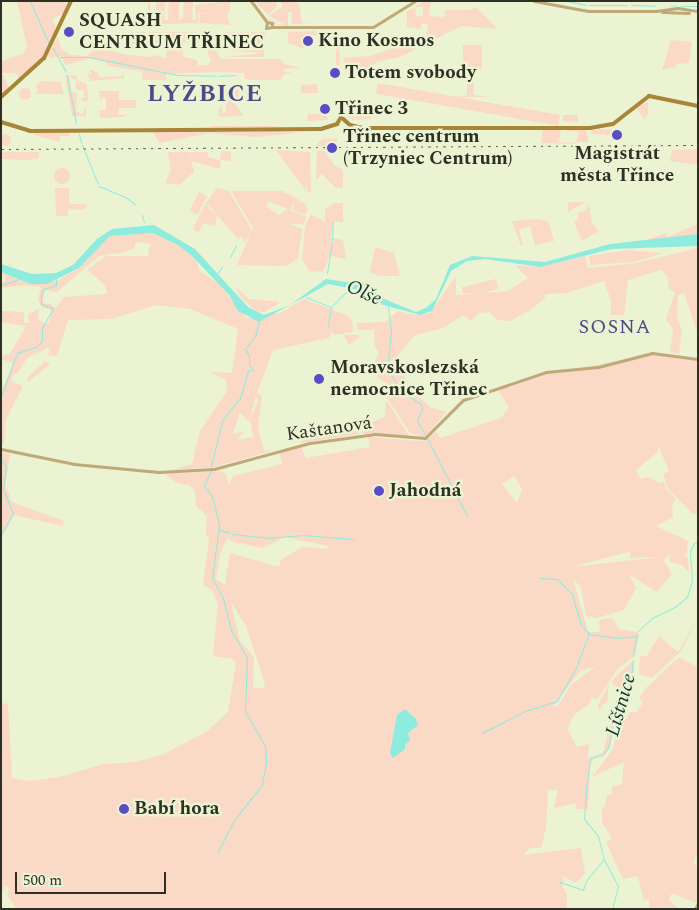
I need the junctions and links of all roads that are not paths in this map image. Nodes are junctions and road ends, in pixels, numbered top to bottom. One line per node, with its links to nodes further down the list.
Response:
1 (71, 1): 8 (main road)
2 (250, 1): 6 (street)
3 (415, 1): 7 (street)
4 (534, 1): 5 (street)
5 (698, 12)
6 (267, 22): 7 (street); 7 (street)
7 (272, 26)
8 (1, 98)
9 (698, 106): 11 (main road)
10 (1, 122): 12 (main road)
11 (346, 123): 12 (main road); 12 (main road)
12 (337, 124)
13 (698, 359): 14 (street, Kaštanová)
14 (1, 449)
15 (698, 903): 16 (street)
16 (695, 909)

